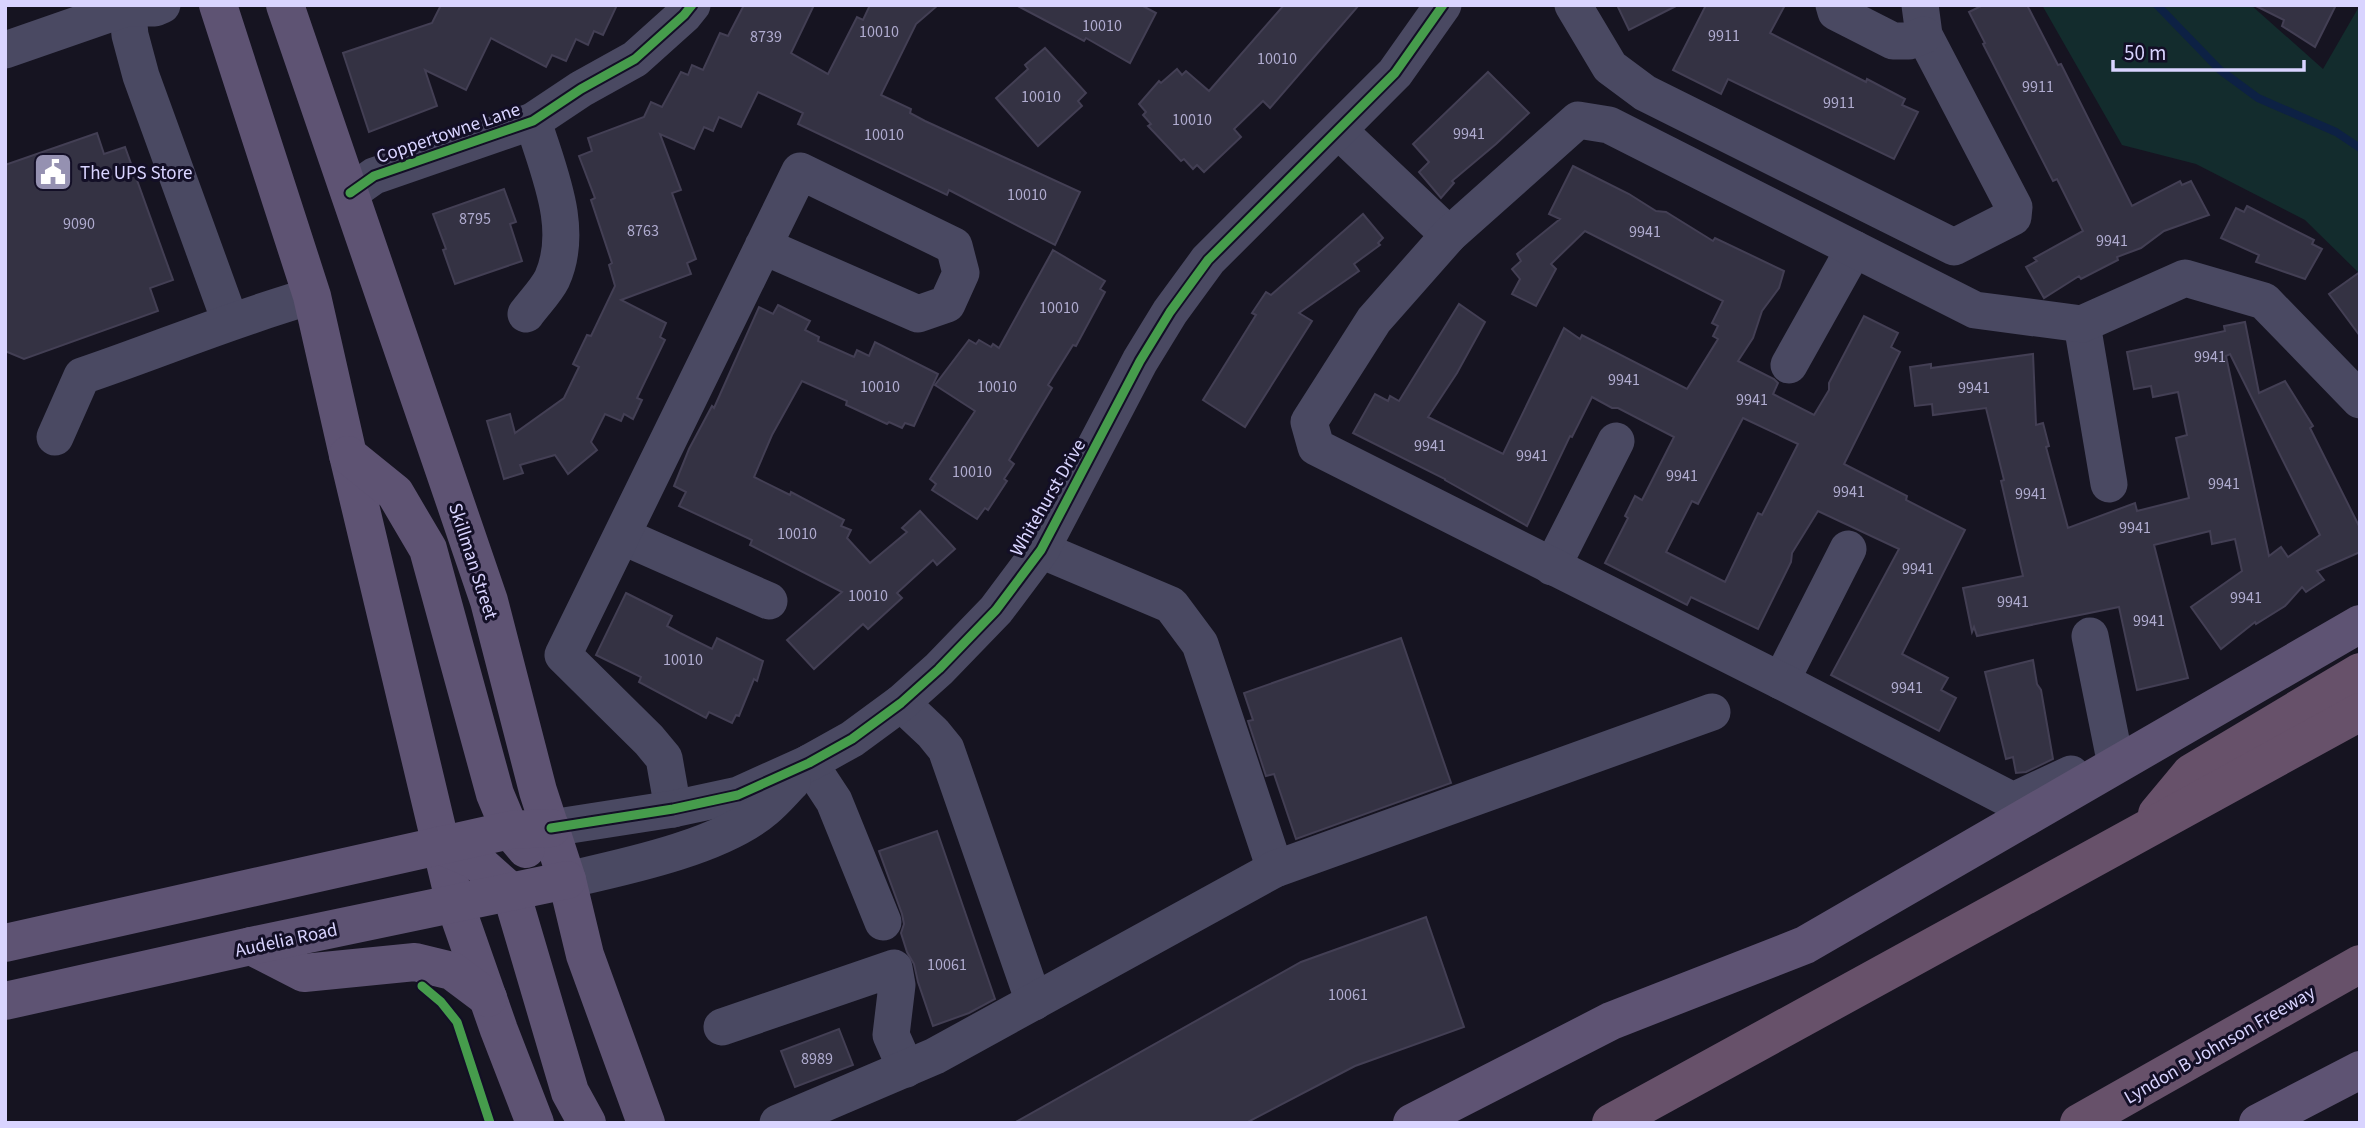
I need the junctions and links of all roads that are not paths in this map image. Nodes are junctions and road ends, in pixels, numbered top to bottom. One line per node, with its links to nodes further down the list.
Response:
1 (218, 5): 16 (main road)
2 (285, 5): 12 (main road, Skillman Street)
3 (692, 5): 10 (street, Coppertowne Lane)
4 (1443, 5): 11 (street, Whitehurst Drive)
5 (1573, 5): 8 (street)
6 (1834, 5): 8 (street)
7 (138, 6): 9 (street); 18 (street)
8 (1922, 20)
9 (5, 50)
10 (533, 121): 12 (street, Coppertowne Lane); 17 (street)
11 (1339, 131): 13 (street); 28 (street, Whitehurst Drive)
12 (350, 193): 42 (main road, Skillman Street)
13 (1449, 235): 15 (street); 29 (street)
14 (763, 246): 14 (street); 26 (street)
15 (1854, 249): 19 (street); 20 (street)
16 (312, 296): 18 (street); 24 (main road)
17 (526, 314)
18 (230, 321): 22 (street)
19 (2082, 324): 21 (street); 25 (street)
20 (1789, 365)
21 (2360, 400)
22 (55, 436)
23 (1616, 441): 29 (street)
24 (348, 455): 43 (main road); 45 (main road)
25 (2109, 484)
26 (622, 536): 30 (street); 41 (street)
27 (1848, 549): 35 (street)
28 (1041, 550): 36 (street, Whitehurst Drive); 46 (street)
29 (1552, 567): 35 (street)
30 (769, 601)
31 (2360, 606): 39 (street)
32 (2360, 624): 66 (main road)
33 (2090, 636): 39 (street)
34 (2360, 672): 44 (highway)
35 (1781, 681): 39 (street)
36 (901, 703): 40 (street, Whitehurst Drive); 57 (street)
37 (1712, 712): 46 (street)
38 (2360, 712): 44 (highway)
39 (2113, 750)
40 (809, 763): 41 (street, Whitehurst Drive); 47 (street, Whitehurst Drive); 50 (street)
41 (673, 809): 42 (street, Whitehurst Drive)
42 (551, 828): 43 (main road); 47 (main road, Skillman Street)
43 (510, 830): 45 (main road); 47 (main road)
44 (2144, 830): 67 (highway)
45 (440, 845): 48 (main road); 49 (main road); 51 (main road)
46 (1275, 869): 57 (street)
47 (566, 880): 48 (main road, Audelia Road); 64 (main road, Skillman Street)
48 (511, 892): 49 (main road, Audelia Road); 63 (main road)
49 (455, 904): 52 (main road, Audelia Road); 55 (main road)
50 (883, 922)
51 (5, 943)
52 (251, 946): 55 (main road); 56 (main road, Audelia Road)
53 (2360, 964): 59 (highway, Lyndon B Johnson Freeway)
54 (2360, 993): 59 (highway)
55 (488, 998): 62 (main road)
56 (5, 1001)
57 (1034, 1002): 60 (street)
58 (722, 1027): 60 (street)
59 (2209, 1050): 68 (highway, Lyndon B Johnson Freeway)
60 (906, 1069): 65 (street)
61 (2360, 1070): 69 (main road)
62 (535, 1123)
63 (587, 1123)
64 (646, 1123)
65 (779, 1123)
66 (1412, 1123)
67 (1611, 1123)
68 (2079, 1123)
69 (2258, 1123)

